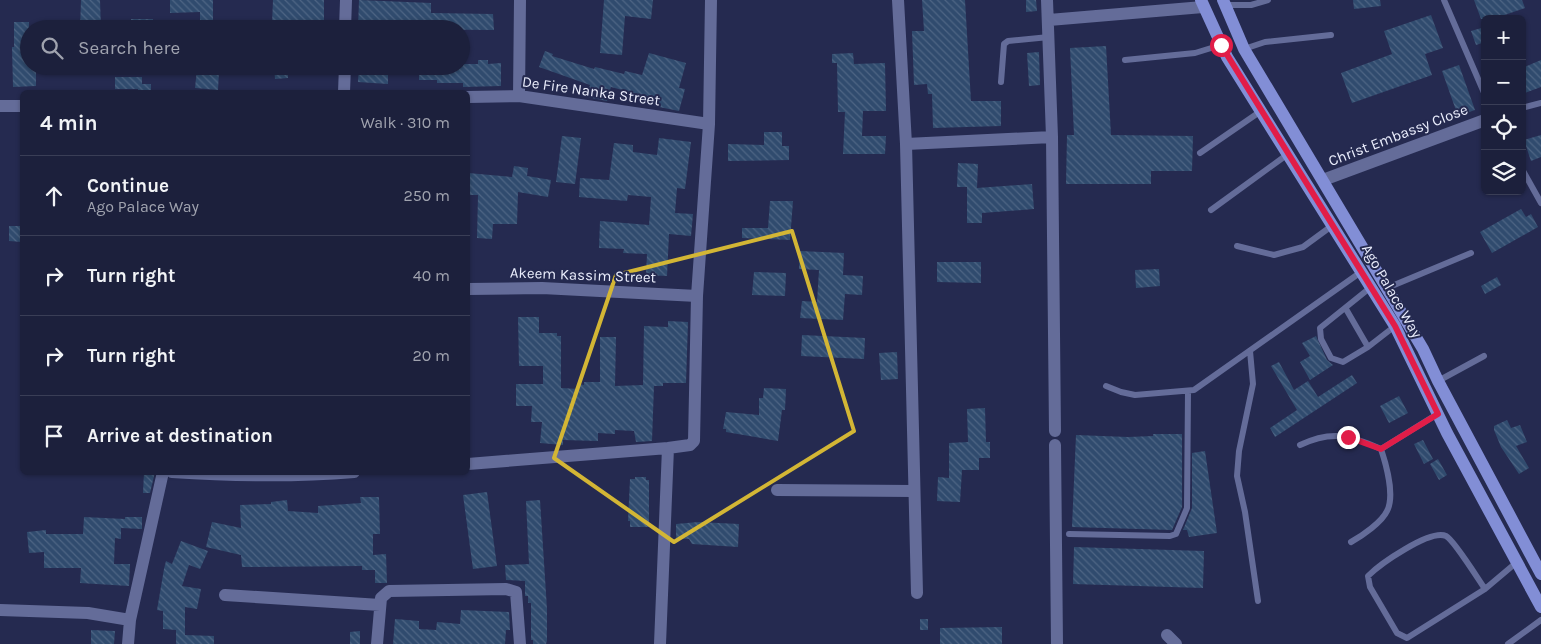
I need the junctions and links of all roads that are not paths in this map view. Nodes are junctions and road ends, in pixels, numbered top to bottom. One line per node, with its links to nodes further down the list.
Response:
1 (346, 0): 10 (street)
2 (520, 0): 21 (street)
3 (711, 0): 29 (street)
4 (898, 0): 31 (street)
5 (1047, 0): 11 (street)
6 (1268, 0): 9 (lane)
7 (1444, 0): 19 (lane)
8 (1202, 3): 11 (street); 14 (main road, Ago Palace Way)
9 (1224, 3): 15 (main road, Ago Palace Way)
10 (345, 20)
11 (1049, 20): 13 (street)
12 (1330, 35): 15 (lane)
13 (1050, 38): 18 (lane); 30 (street)
14 (1221, 45): 16 (lane); 27 (main road, Ago Palace Way)
15 (1244, 49): 35 (main road, Ago Palace Way)
16 (1125, 60)
17 (345, 75): 20 (street)
18 (1001, 82)
19 (1481, 86)
20 (344, 90)
21 (519, 96): 22 (street, De Fire Nanka Street); 29 (street, De Fire Nanka Street)
22 (470, 98)
23 (1541, 103): 26 (lane)
24 (0, 106): 25 (street)
25 (20, 106)
26 (1526, 107)
27 (1261, 111): 32 (lane); 33 (main road, Ago Palace Way)
28 (1481, 121): 35 (street, Christ Embassy Close)
29 (709, 124): 45 (street)
30 (1052, 137): 31 (street); 55 (street)
31 (906, 144): 65 (street)
32 (1200, 153)
33 (1288, 154): 37 (lane); 38 (main road, Ago Palace Way)
34 (1526, 176): 36 (lane)
35 (1323, 180): 43 (main road, Ago Palace Way)
36 (1541, 203)
37 (1211, 210)
38 (1334, 224): 39 (lane); 41 (main road, Ago Palace Way)
39 (1237, 246)
40 (1471, 253): 43 (lane)
41 (1362, 271): 42 (main road, Ago Palace Way); 49 (lane)
42 (1372, 286): 46 (lane); 47 (main road, Ago Palace Way)
43 (1387, 288): 51 (main road, Ago Palace Way)
44 (470, 289): 45 (street, Akeem Kassim Street)
45 (697, 296): 58 (street)
46 (1346, 309): 48 (lane); 48 (lane)
47 (1395, 326): 48 (lane); 54 (main road, Ago Palace Way)
48 (1368, 347)
49 (1250, 352): 53 (lane); 73 (lane)
50 (1484, 356): 51 (lane)
51 (1438, 381): 69 (main road, Ago Palace Way)
52 (1106, 386): 53 (lane)
53 (1188, 392): 66 (lane)
54 (1438, 414): 59 (lane); 68 (main road, Ago Palace Way)
55 (1055, 431)
56 (1055, 445): 83 (street)
57 (1300, 445): 59 (lane)
58 (668, 448): 60 (street); 82 (street)
59 (1381, 449): 67 (lane)
60 (470, 464)
61 (162, 475): 77 (street)
62 (206, 475): 63 (street)
63 (322, 475)
64 (776, 490): 65 (street)
65 (913, 491): 71 (street)
66 (1069, 534)
67 (1351, 542)
68 (1517, 562): 70 (lane); 75 (main road, Ago Palace Way)
69 (1541, 574)
70 (1485, 589): 70 (lane)
71 (917, 593)
72 (225, 595): 74 (street)
73 (1258, 601)
74 (380, 604): 80 (street); 81 (street)
75 (1541, 607)
76 (0, 610): 77 (street)
77 (130, 620): 79 (street)
78 (1541, 620): 84 (lane)
79 (128, 644)
80 (377, 644)
81 (520, 644)
82 (660, 644)
83 (1057, 644)
84 (1508, 644)

